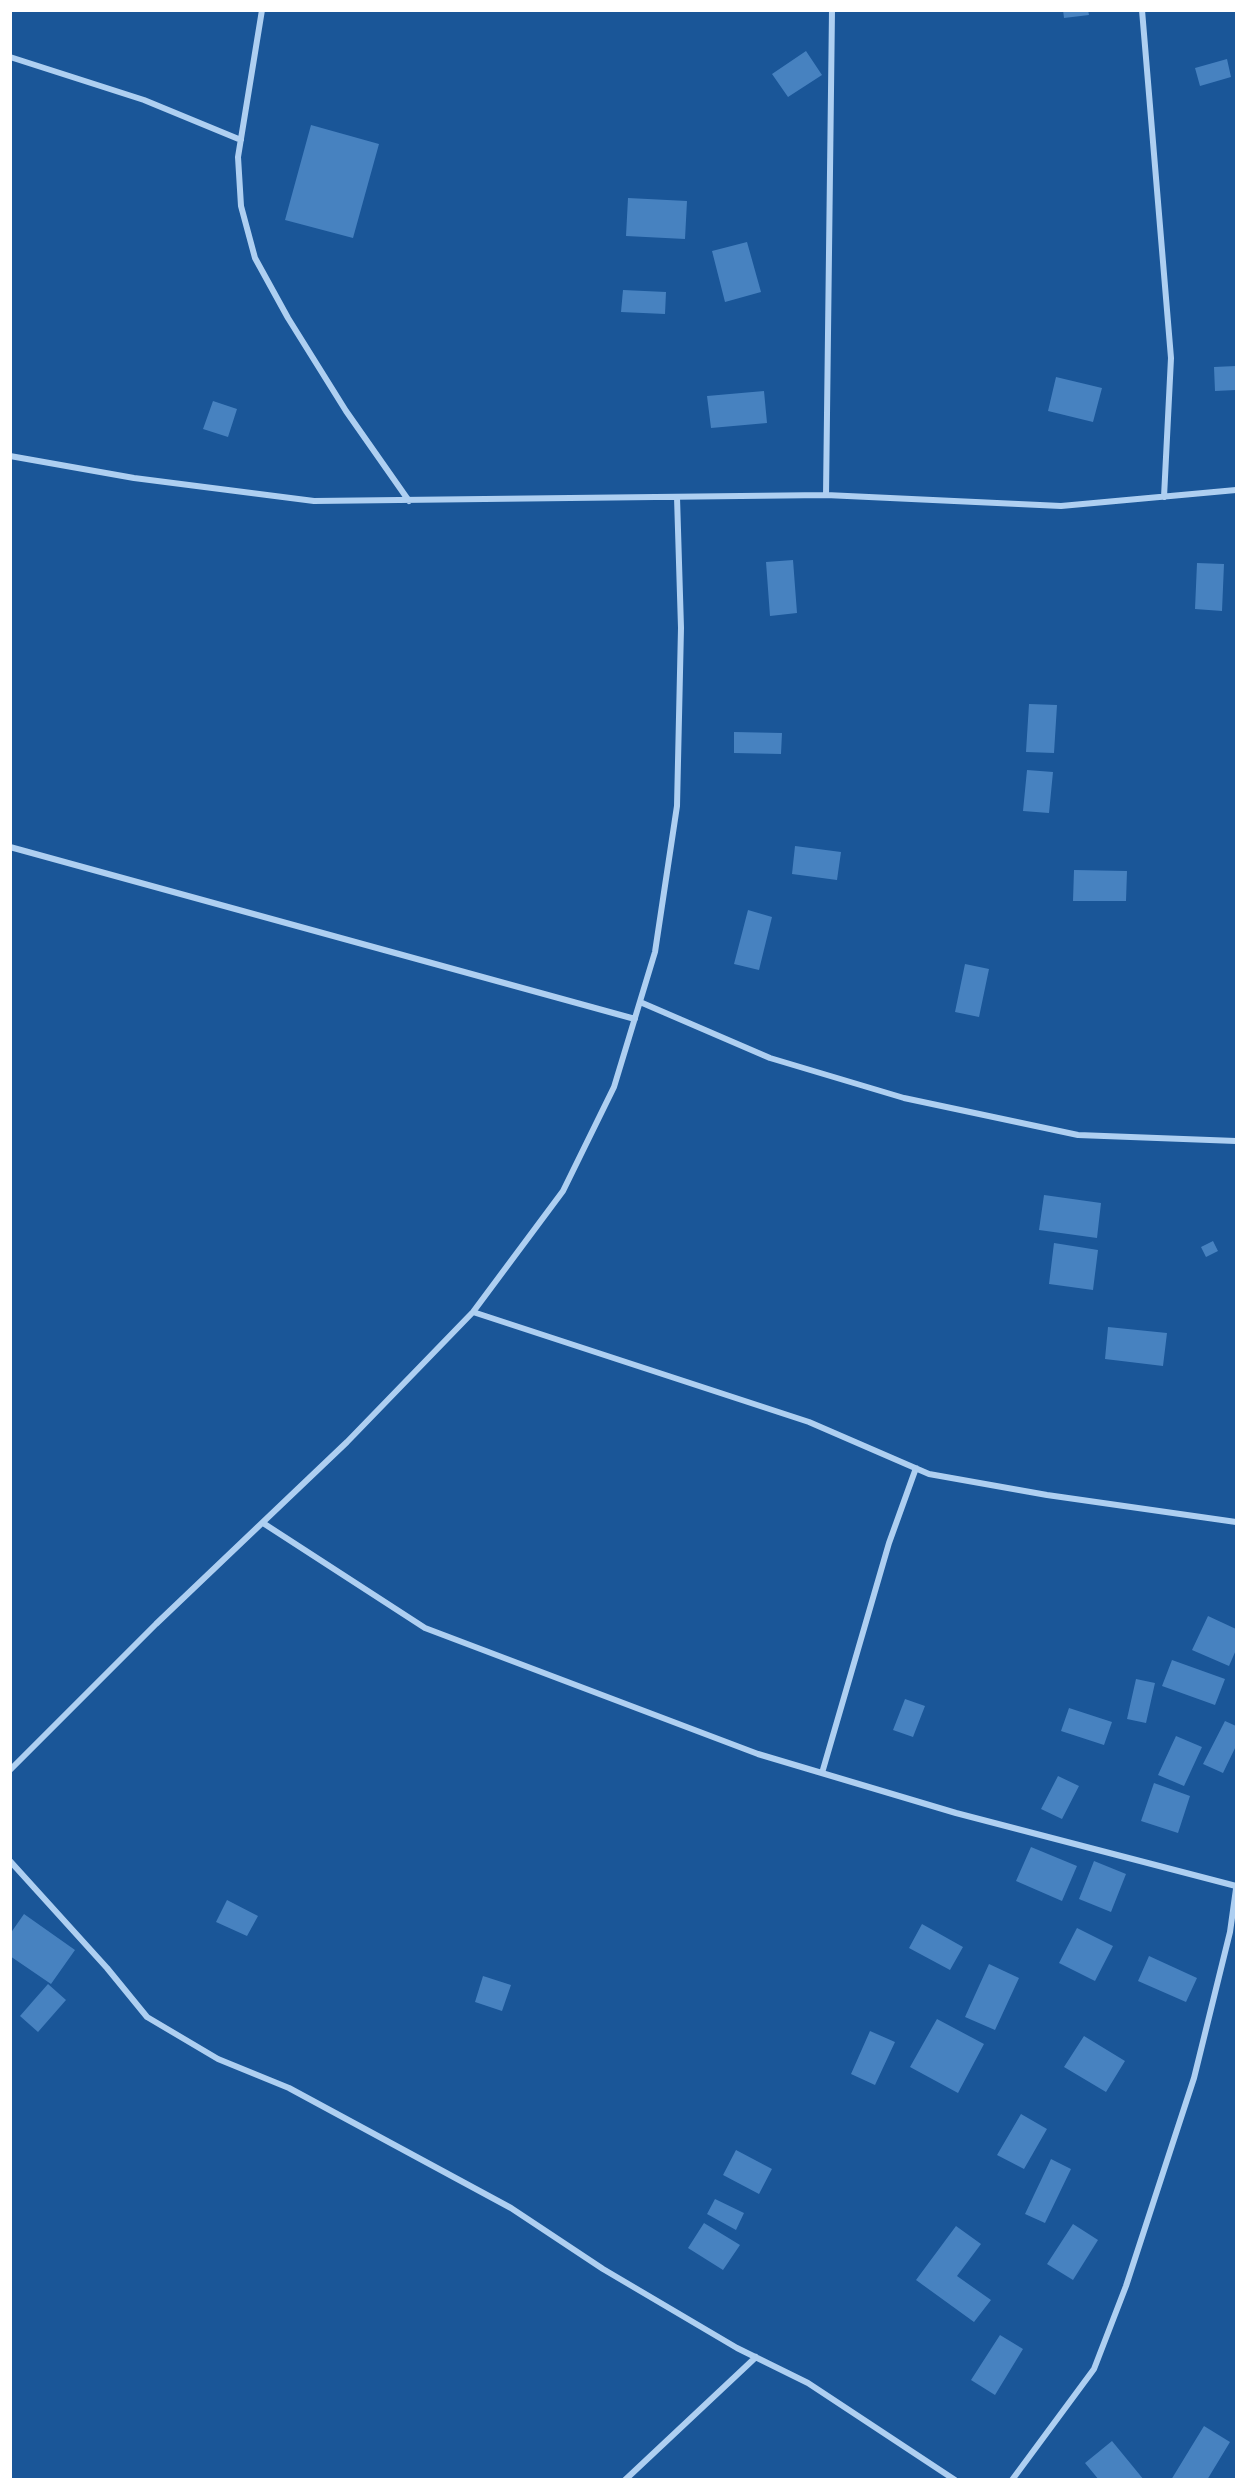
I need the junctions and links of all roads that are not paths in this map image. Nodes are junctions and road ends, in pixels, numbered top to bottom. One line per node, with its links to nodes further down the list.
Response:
1 (262, 10): 5 (street)
2 (832, 10): 8 (street)
3 (1142, 10): 10 (street)
4 (10, 57): 5 (street)
5 (241, 140): 11 (street)
6 (10, 456): 11 (street)
7 (1236, 490): 10 (street)
8 (826, 495): 9 (street); 10 (street)
9 (678, 497): 11 (street); 13 (street)
10 (1164, 497)
11 (409, 501)
12 (10, 847): 14 (street)
13 (640, 1002): 14 (street); 15 (street)
14 (634, 1019): 16 (street)
15 (1236, 1140)
16 (473, 1312): 17 (street); 18 (street)
17 (916, 1468): 19 (street); 21 (street)
18 (263, 1522): 20 (street); 21 (street)
19 (1236, 1522)
20 (10, 1770)
21 (822, 1773): 23 (street)
22 (10, 1861): 24 (street)
23 (1236, 1887): 27 (street)
24 (756, 2357): 25 (street); 26 (street)
25 (625, 2480)
26 (955, 2480)
27 (1012, 2480)

